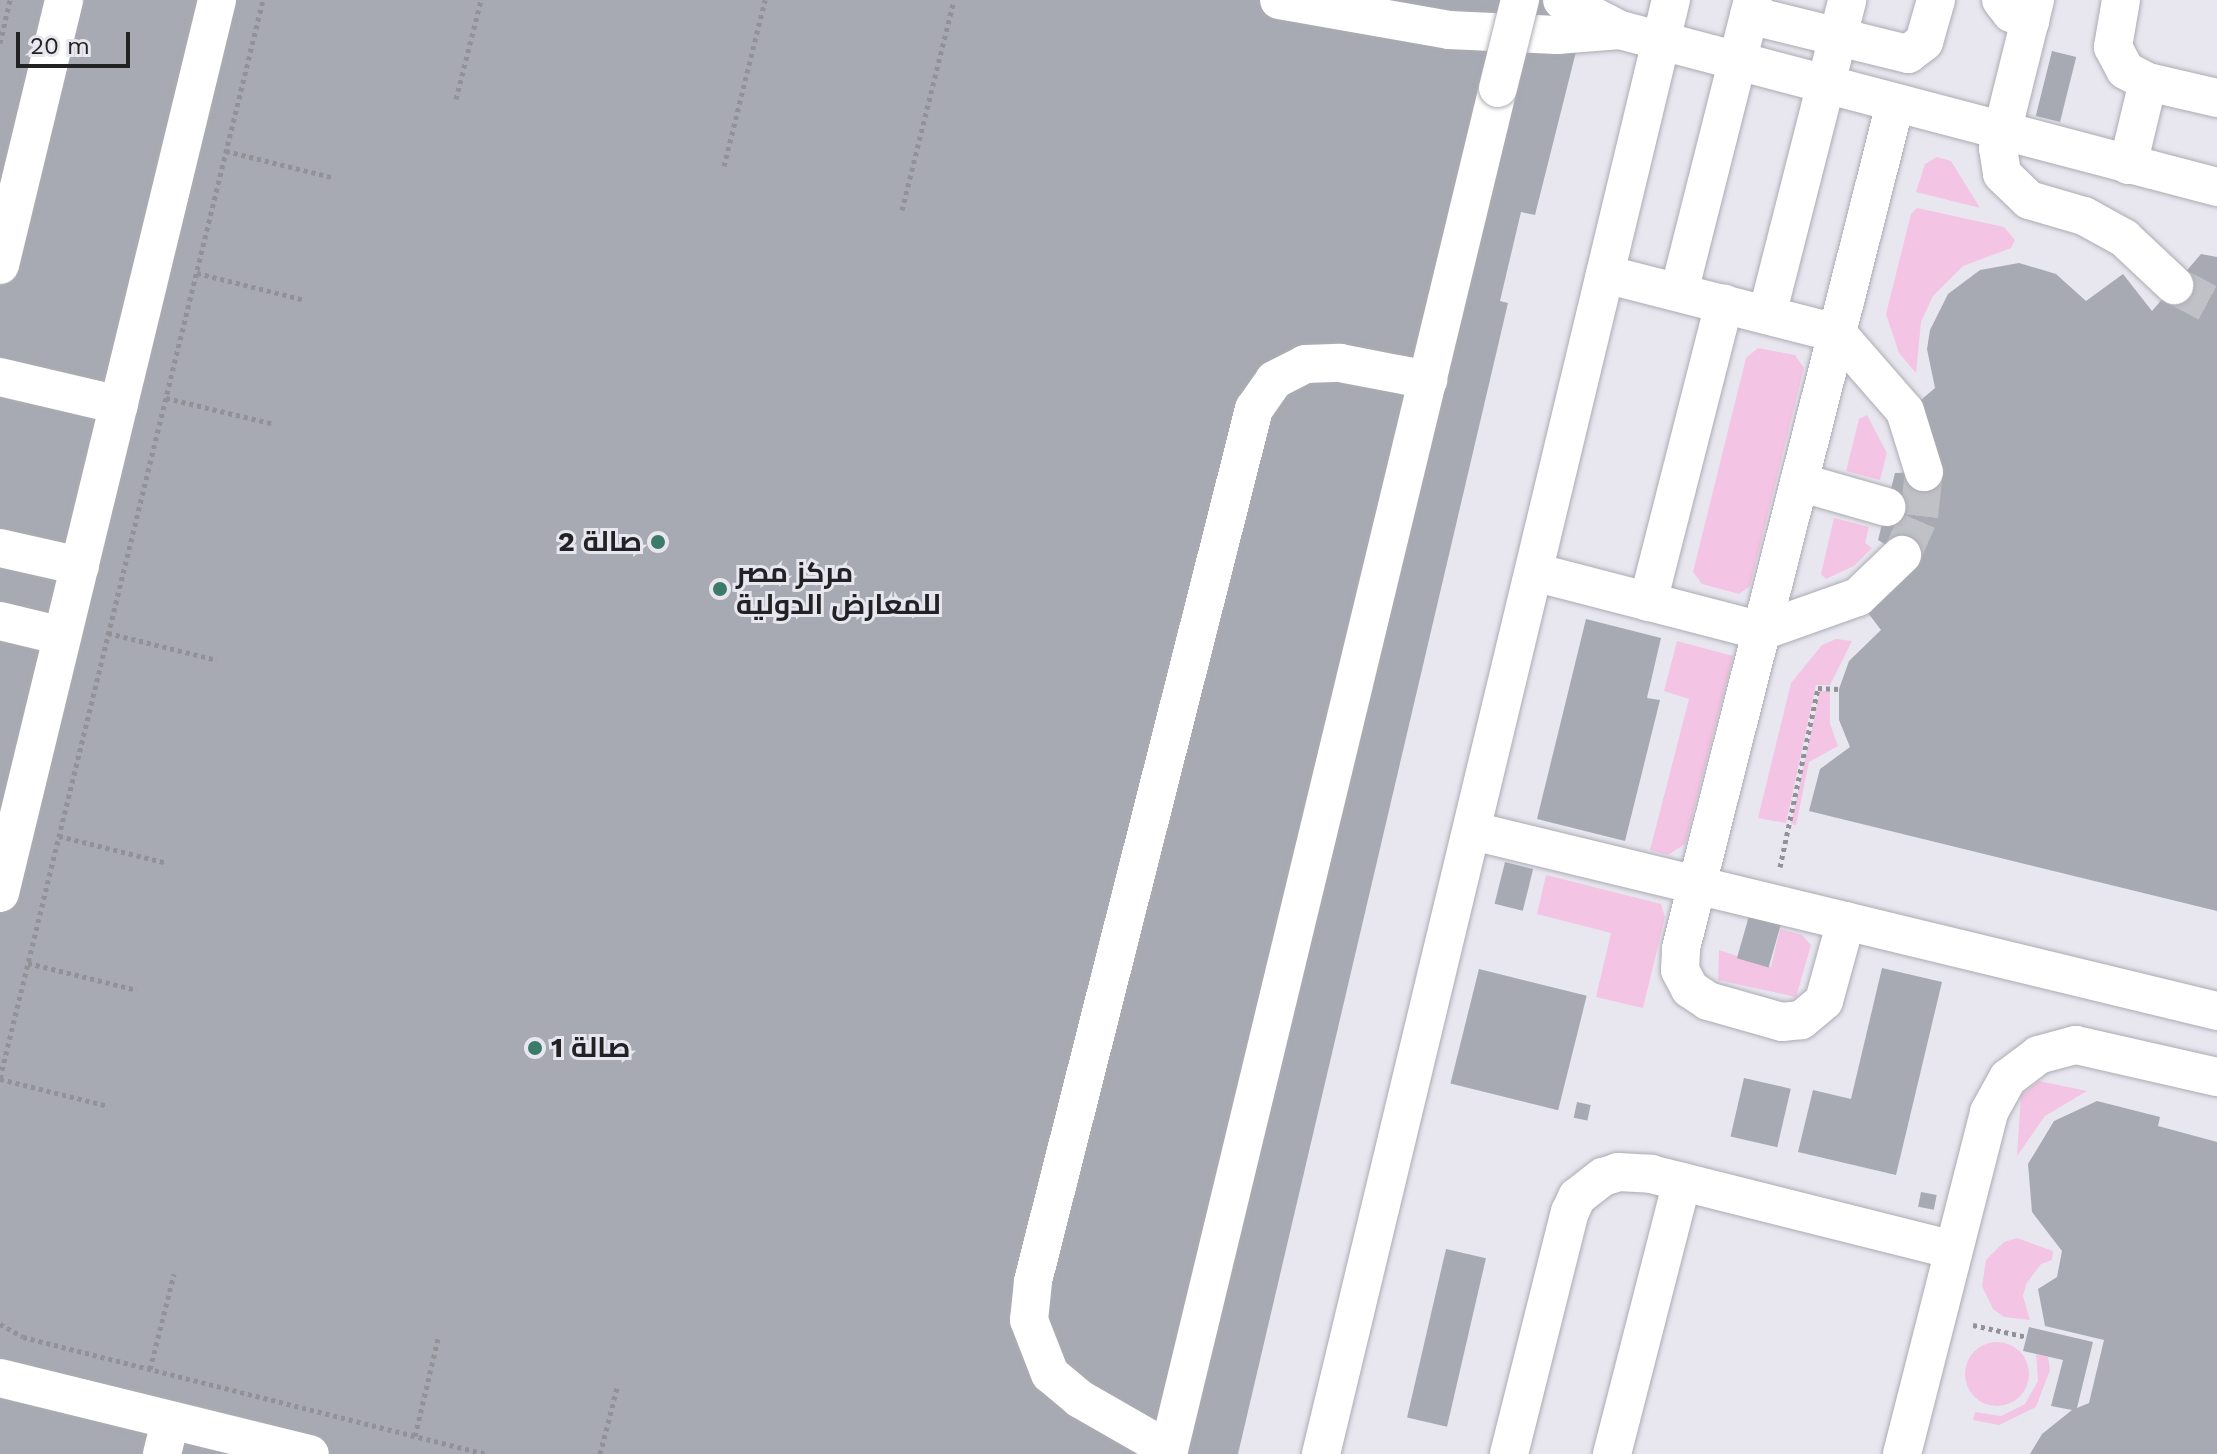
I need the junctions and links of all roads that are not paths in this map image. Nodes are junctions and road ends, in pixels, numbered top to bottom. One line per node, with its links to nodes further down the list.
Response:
1 (64, 0): 23 (lane)
2 (217, 0): 32 (lane)
3 (1279, 0): 12 (lane)
4 (1520, 0): 31 (lane, bridge)
5 (1562, 0): 12 (lane)
6 (1671, 0): 14 (lane)
7 (1847, 0): 13 (lane)
8 (1936, 0): 13 (lane)
9 (2121, 0): 16 (lane)
10 (1751, 7): 13 (lane); 15 (lane)
11 (2022, 7): 20 (lane)
12 (1620, 30): 14 (lane)
13 (1837, 38): 17 (lane)
14 (1661, 41): 15 (lane); 24 (lane)
15 (1737, 62): 17 (lane); 26 (lane)
16 (2148, 82): 18 (lane); 21 (lane)
17 (1825, 85): 19 (lane); 28 (lane)
18 (2217, 98)
19 (1895, 104): 20 (lane); 29 (lane)
20 (2002, 133): 21 (lane); 25 (lane)
21 (2128, 165): 22 (lane)
22 (2217, 187)
23 (0, 265)
24 (1605, 274): 26 (lane); 39 (lane)
25 (2174, 285)
26 (1679, 292): 27 (lane)
27 (1724, 304): 28 (lane); 40 (lane)
28 (1767, 315): 29 (lane)
29 (1837, 333): 33 (lane); 34 (lane)
30 (0, 377): 32 (lane)
31 (1428, 380): 56 (lane); 56 (lane)
32 (119, 405): 38 (lane)
33 (1924, 472)
34 (1799, 482): 35 (lane); 42 (lane)
35 (1886, 507)
36 (0, 548): 38 (lane)
37 (1902, 555): 42 (lane)
38 (80, 566): 43 (lane)
39 (1534, 572): 40 (lane); 45 (lane)
40 (1648, 602): 42 (lane)
41 (0, 621): 43 (lane)
42 (1762, 631): 46 (lane)
43 (62, 636): 44 (lane)
44 (7, 831): 47 (lane)
45 (1473, 831): 46 (lane); 58 (lane)
46 (1697, 886): 48 (lane); 48 (lane)
47 (0, 893)
48 (1846, 921): 49 (lane)
49 (2217, 1011)
50 (2217, 1077): 52 (lane)
51 (1682, 1182): 52 (lane); 59 (lane); 60 (lane)
52 (1954, 1250): 61 (lane)
53 (0, 1378): 54 (lane)
54 (166, 1438): 55 (lane)
55 (259, 1448): 57 (lane)
56 (1168, 1452)
57 (310, 1454)
58 (1321, 1454)
59 (1509, 1454)
60 (1612, 1454)
61 (1902, 1454)

